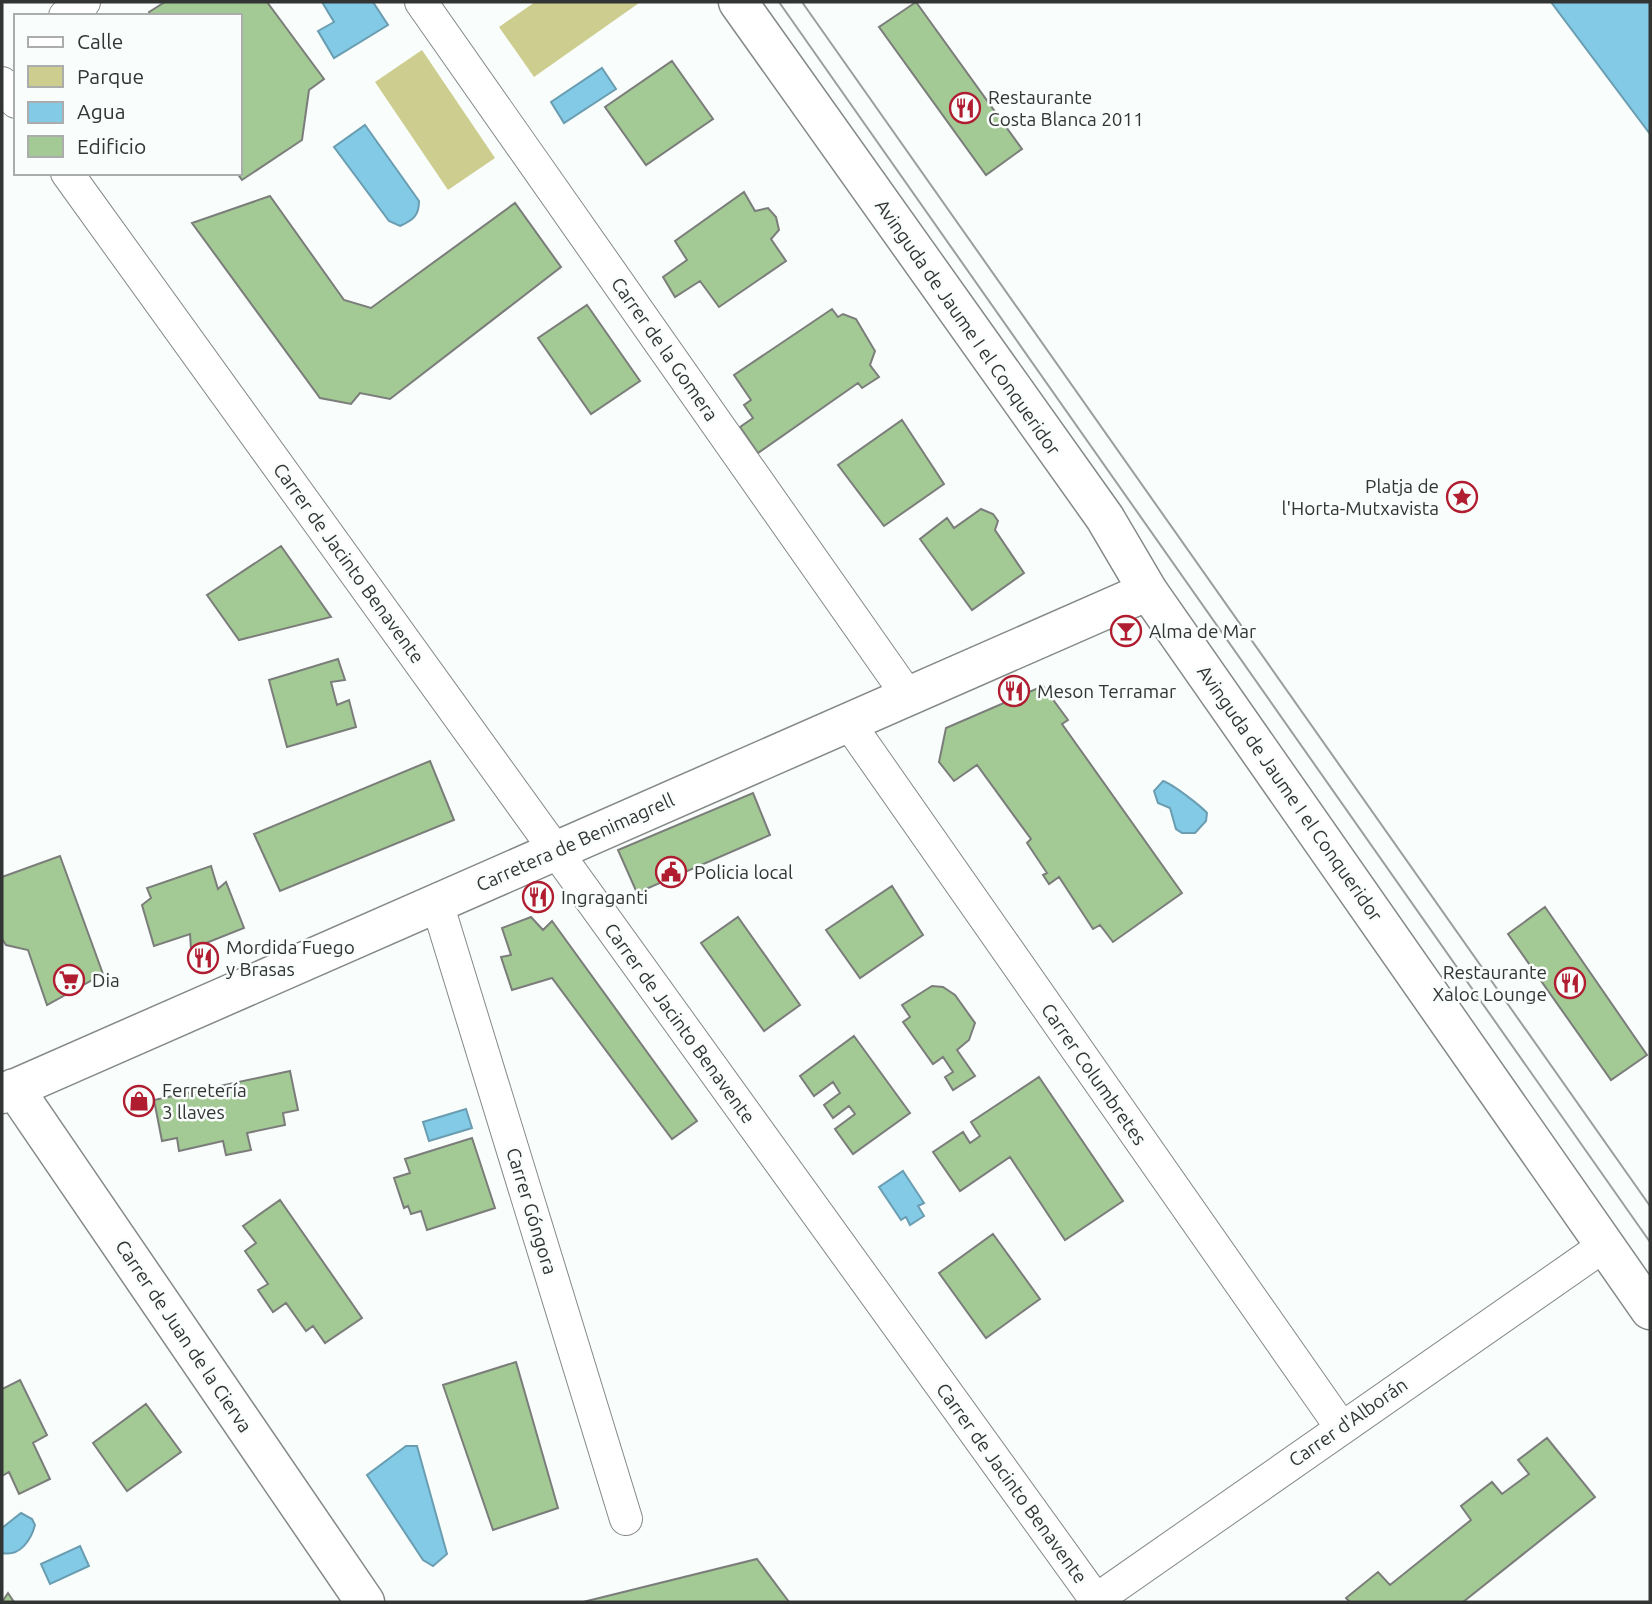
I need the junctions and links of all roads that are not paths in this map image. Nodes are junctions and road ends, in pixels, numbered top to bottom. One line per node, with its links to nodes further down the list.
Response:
1 (84, 2): 4 (street)
2 (421, 2): 9 (street, Carrer de la Gomera)
3 (738, 2): 8 (street, Avinguda de Jaume I el Conqueridor)
4 (68, 14)
5 (2, 83): 6 (street)
6 (14, 99)
7 (68, 175): 11 (street, Carrer de Jacinto Benavente)
8 (1148, 591): 9 (street, Carretera de Benimagrell); 14 (street, Avinguda de Jaume I el Conqueridor)
9 (908, 696): 10 (street, Carretera de Benimagrell)
10 (848, 722): 11 (street, Carretera de Benimagrell); 16 (street, Carrer Columbretes)
11 (556, 850): 12 (street, Carretera de Benimagrell); 18 (street, Carrer de Jacinto Benavente)
12 (437, 903): 13 (street, Carretera de Benimagrell); 17 (street, Carrer Góngora)
13 (6, 1084): 19 (street, Carrer de Juan de la Cierva)
14 (1605, 1245): 15 (street, Avinguda de Jaume I el Conqueridor); 16 (street, Carrer d'Alborán)
15 (1650, 1310)
16 (1340, 1427): 18 (street, Carrer d'Alborán)
17 (626, 1519)
18 (1094, 1601)
19 (365, 1602)

